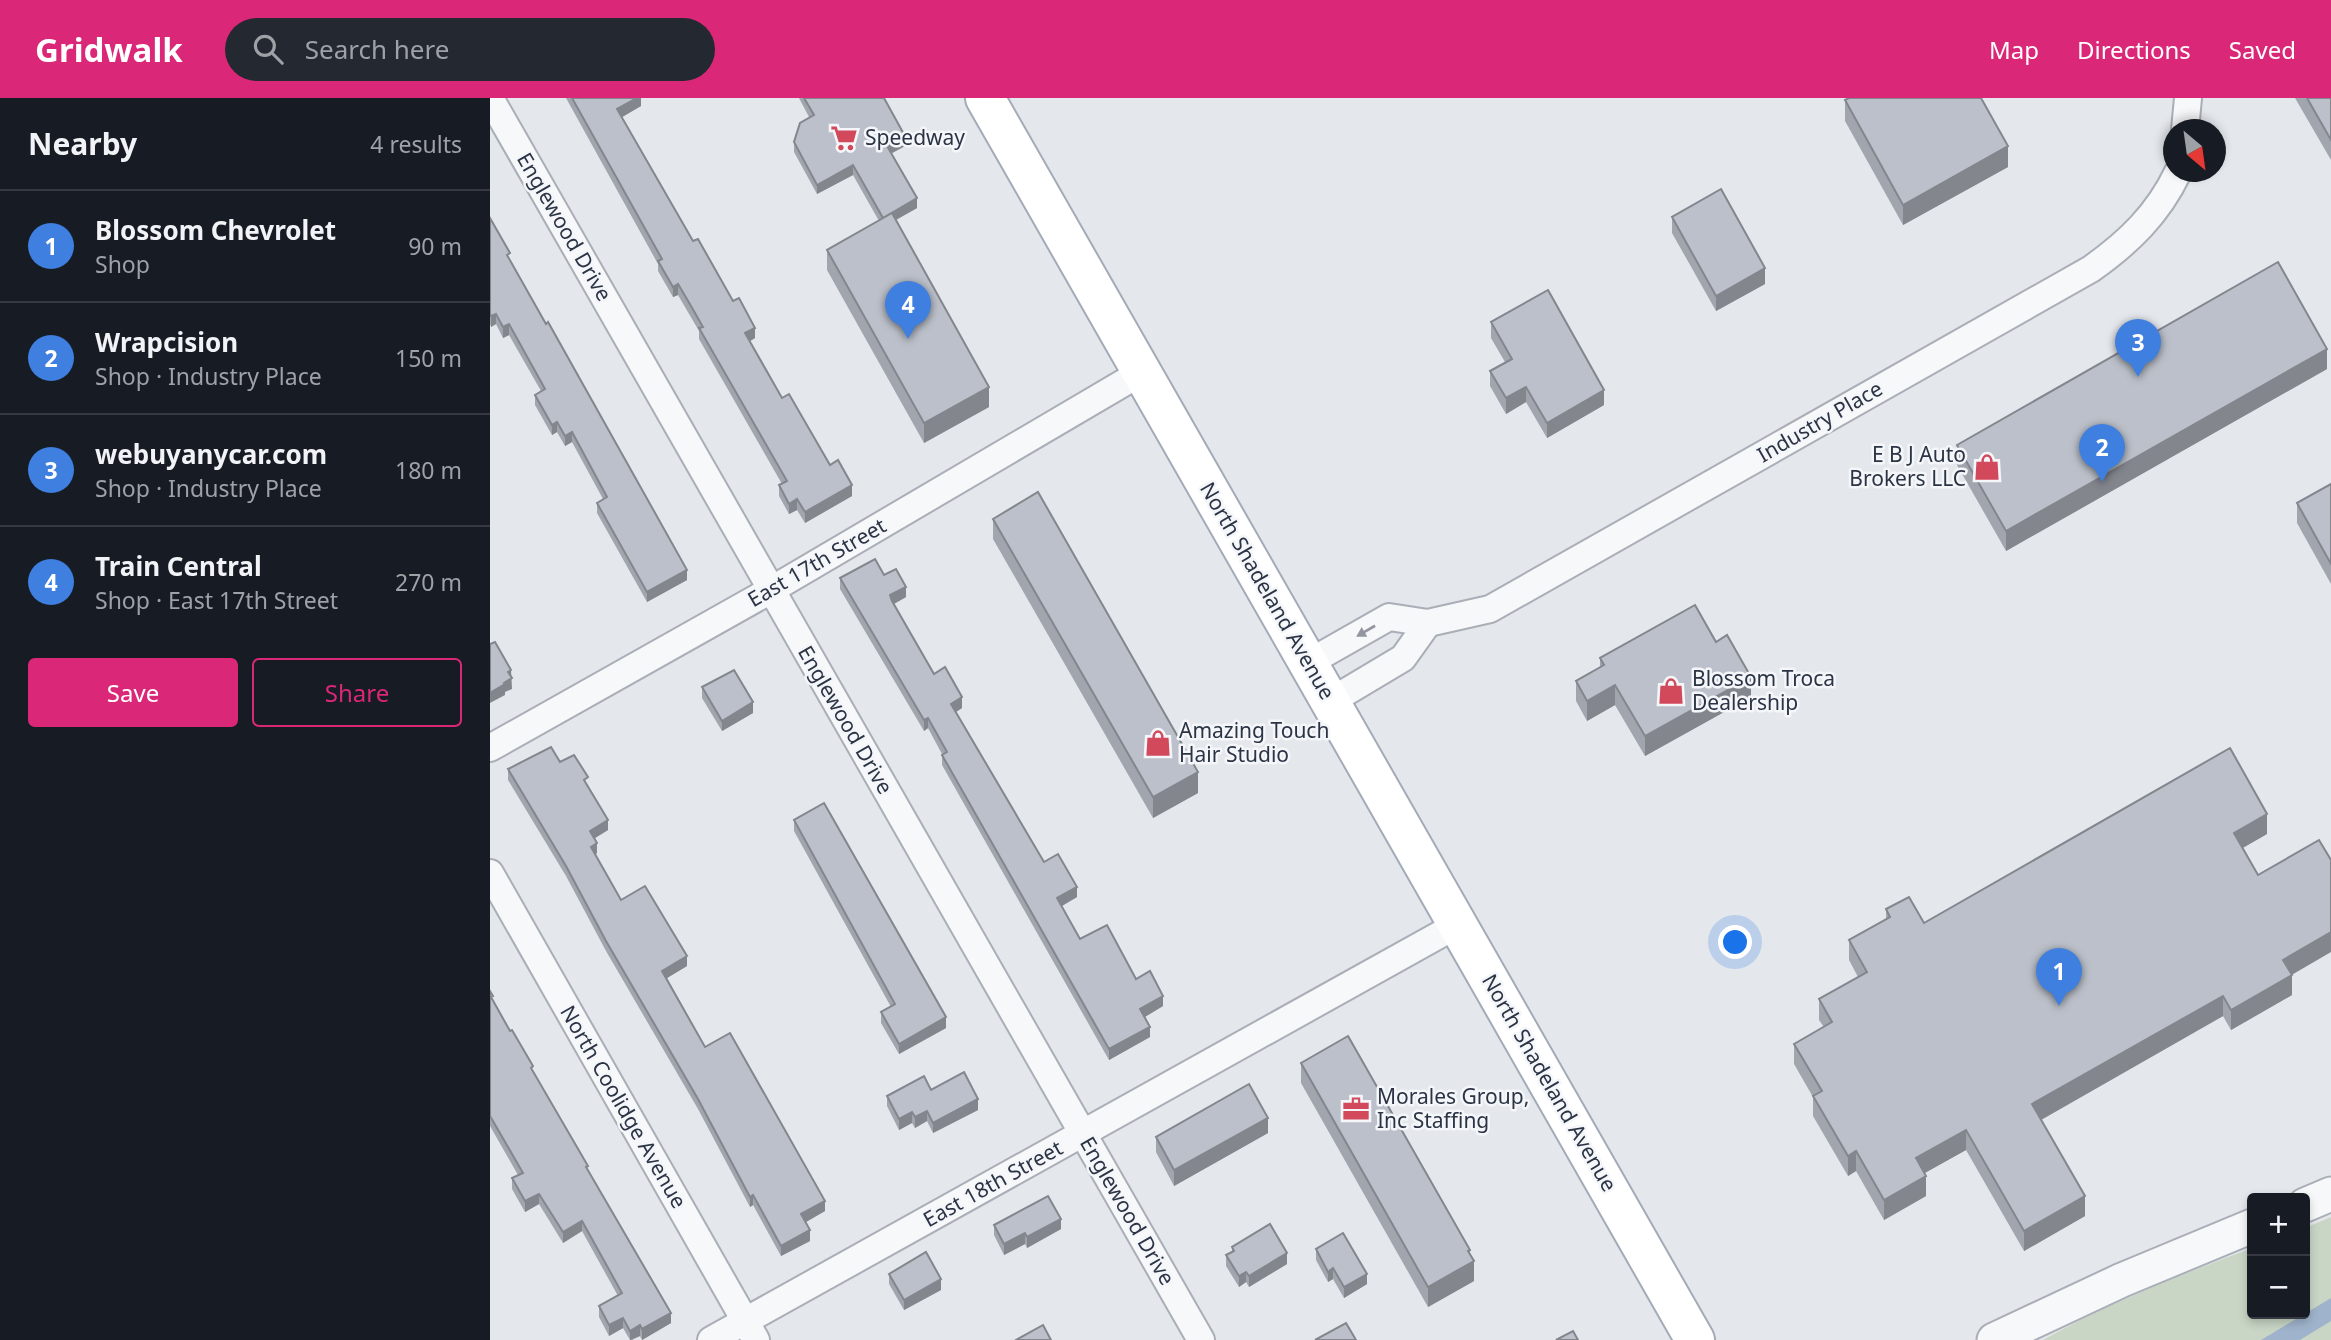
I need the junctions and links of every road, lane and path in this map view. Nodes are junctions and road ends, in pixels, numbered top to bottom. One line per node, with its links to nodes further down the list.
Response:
1 (491, 98): 7 (street, Englewood Drive)
2 (985, 98): 6 (main road, North Shadeland Avenue)
3 (2188, 98): 4 (street)
4 (2186, 119)
5 (2173, 182): 8 (street, Industry Place)
6 (1142, 372): 7 (street, East 17th Street); 9 (main road, North Shadeland Avenue)
7 (771, 590): 11 (street, East 17th Street); 14 (street, Englewood Drive)
8 (1427, 623): 9 (street, Industry Place, one-way to 9); 10 (street)
9 (1308, 663): 10 (main road, North Shadeland Avenue)
10 (1331, 701): 13 (main road, North Shadeland Avenue)
11 (490, 748)
12 (490, 873): 18 (street, North Coolidge Avenue)
13 (1457, 925): 14 (street, East 18th Street); 21 (main road, North Shadeland Avenue)
14 (1083, 1134): 18 (street, East 18th Street); 20 (street, Englewood Drive)
15 (2331, 1194): 16 (street)
16 (2310, 1203)
17 (2247, 1228): 22 (street)
18 (751, 1330): 19 (street, East 18th Street)
19 (711, 1340)
20 (1201, 1340)
21 (1695, 1340)
22 (1994, 1340)

